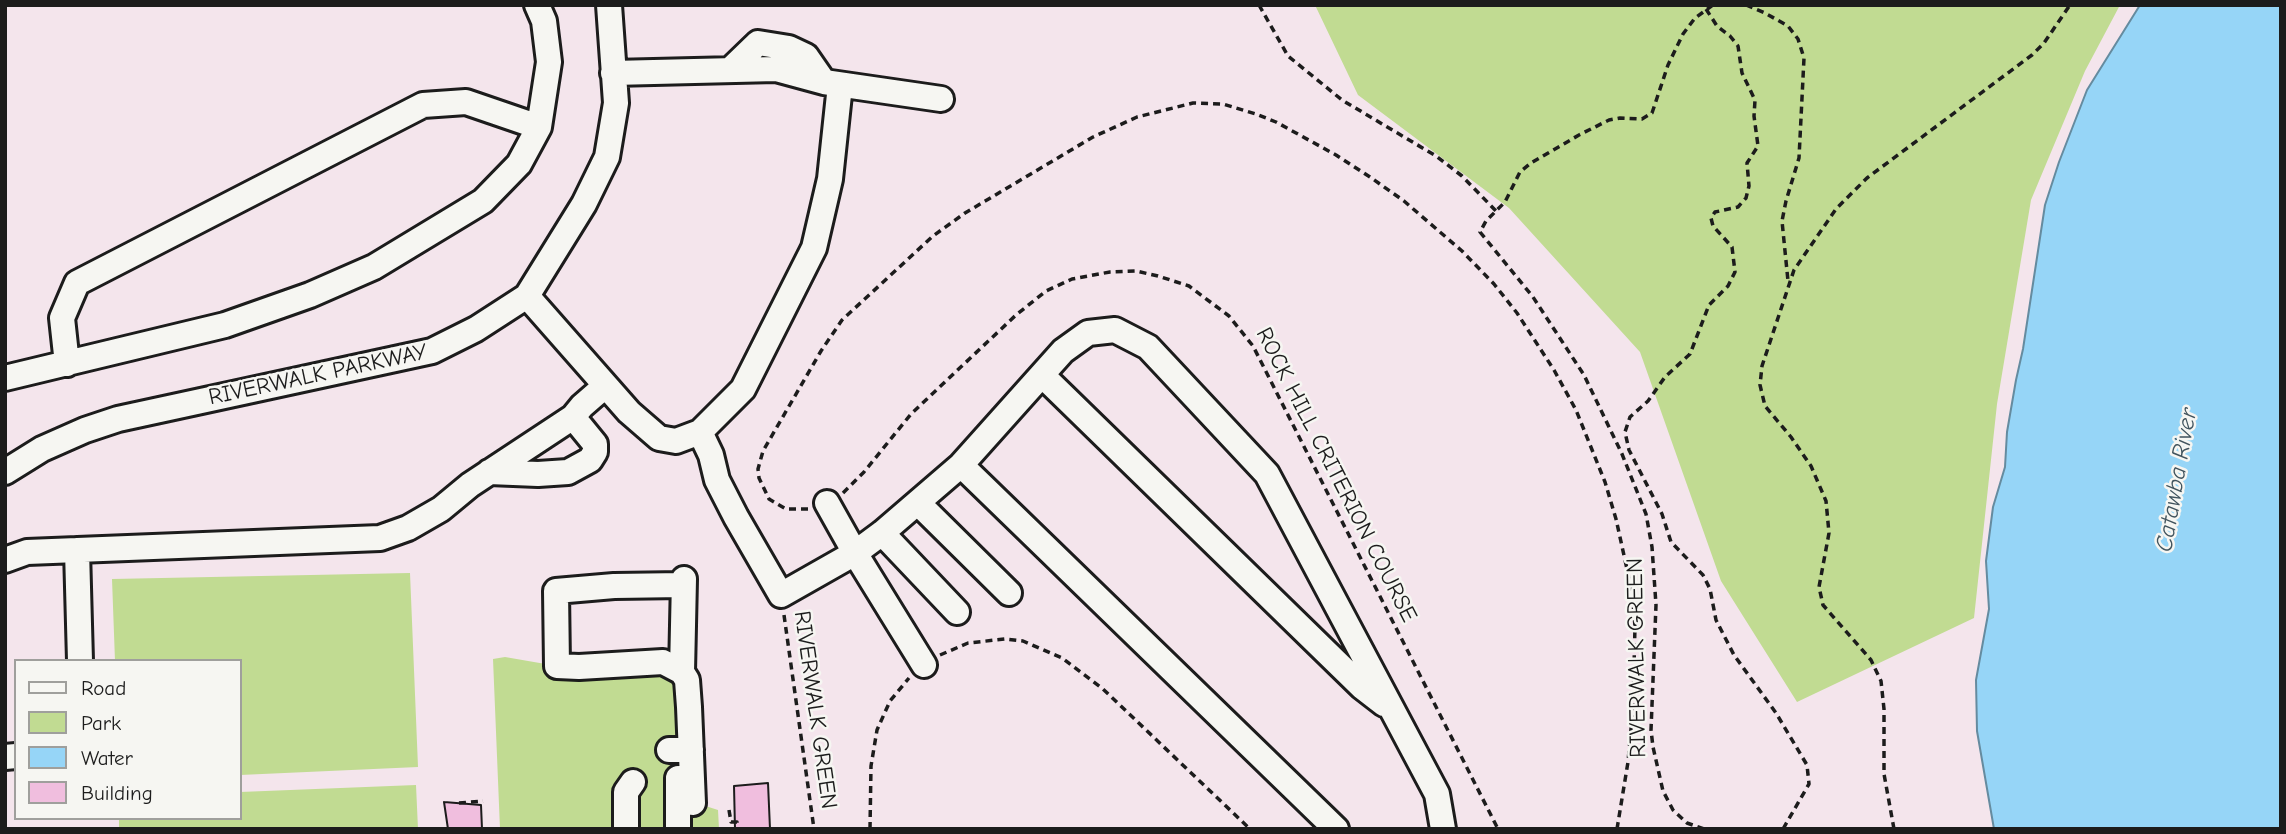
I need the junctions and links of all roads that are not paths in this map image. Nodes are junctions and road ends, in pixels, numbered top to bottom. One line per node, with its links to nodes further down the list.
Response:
1 (537, 5): 6 (street)
2 (608, 5): 3 (street, RIVERWALK PARKWAY)
3 (614, 73): 4 (street); 7 (street, RIVERWALK PARKWAY)
4 (832, 83): 5 (street); 13 (street)
5 (941, 99)
6 (539, 127): 8 (street); 8 (street)
7 (527, 296): 11 (street); 15 (street, RIVERWALK PARKWAY)
8 (66, 364): 10 (street)
9 (1042, 375): 14 (street); 28 (street); 28 (street)
10 (5, 378)
11 (605, 386): 12 (street); 13 (street)
12 (573, 417): 16 (street); 16 (street)
13 (700, 432): 21 (street)
14 (961, 466): 18 (street); 34 (street)
15 (5, 472)
16 (489, 472): 20 (street)
17 (827, 503): 21 (street)
18 (918, 503): 19 (street); 23 (street)
19 (882, 533): 21 (street); 24 (street)
20 (76, 550): 22 (street); 25 (street)
21 (855, 553): 26 (street)
22 (5, 560)
23 (1009, 593)
24 (957, 612)
25 (80, 659)
26 (924, 665)
27 (682, 672): 27 (street); 29 (street)
28 (1393, 711): 35 (street)
29 (679, 750): 31 (street); 33 (street)
30 (633, 782): 32 (street)
31 (693, 803)
32 (626, 829)
33 (678, 829)
34 (1336, 829)
35 (1443, 829)

